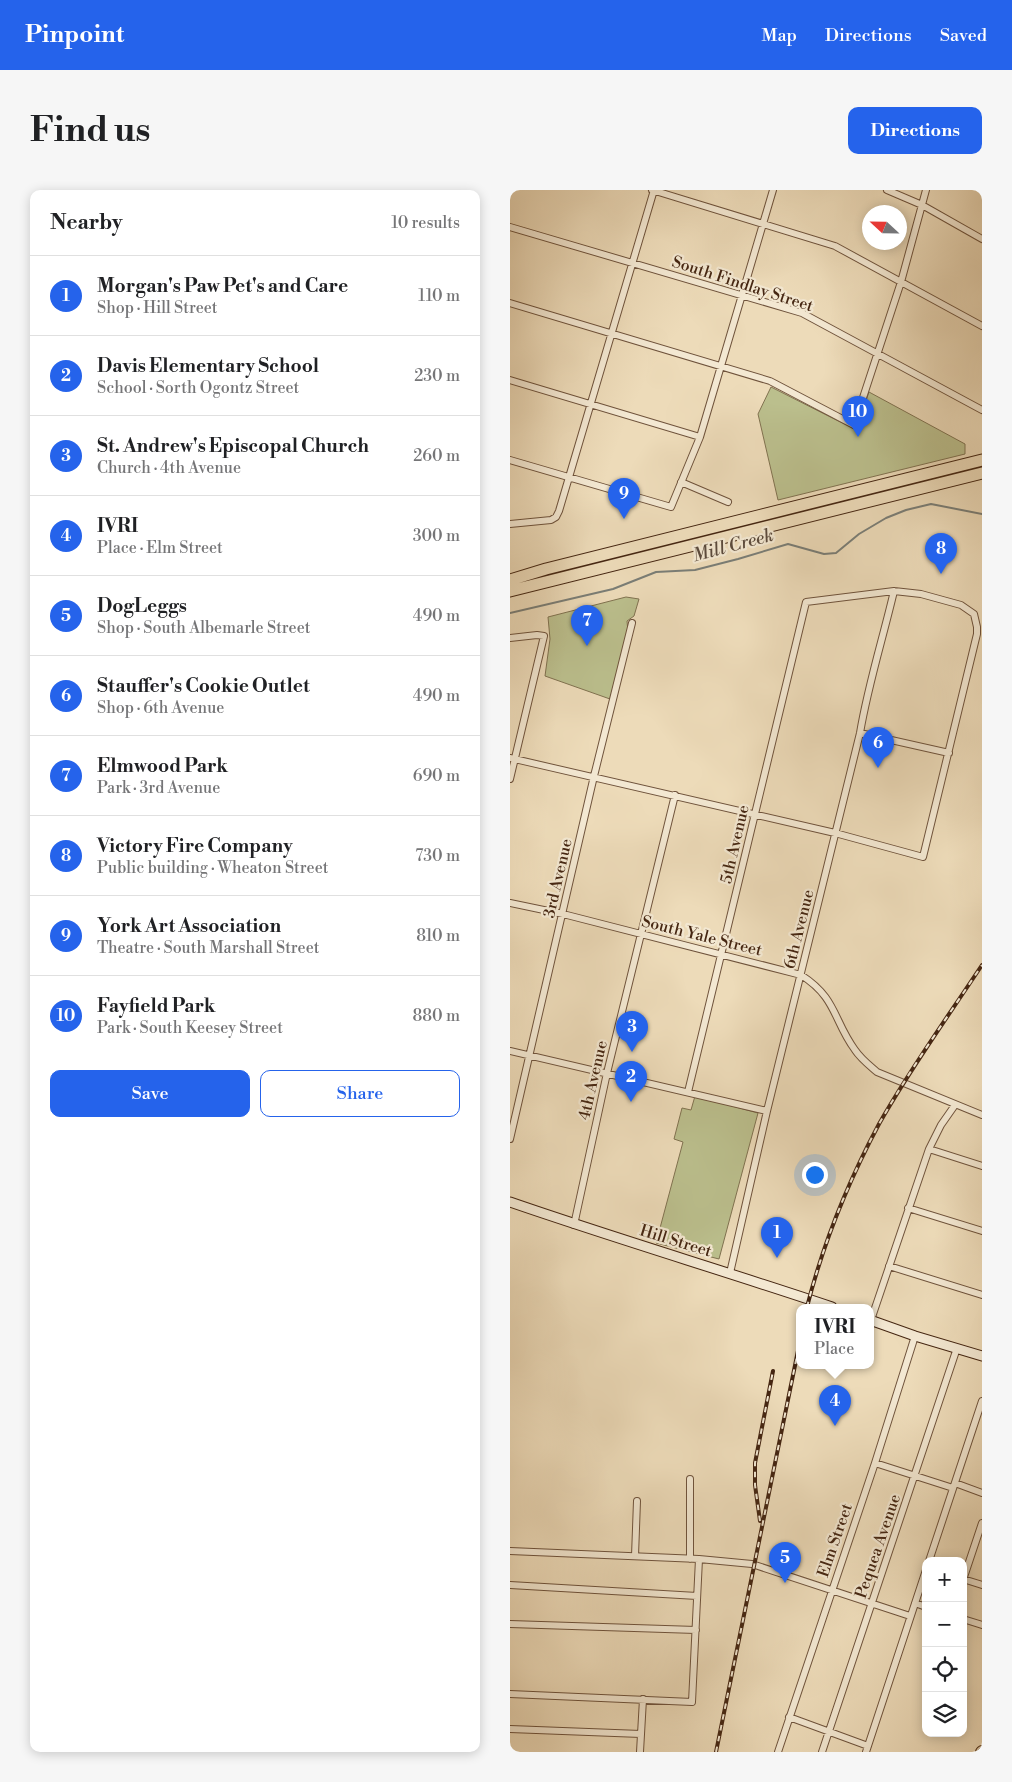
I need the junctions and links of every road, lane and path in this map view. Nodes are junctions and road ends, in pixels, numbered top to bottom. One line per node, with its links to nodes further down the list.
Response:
1 (653, 190): 6 (street); 9 (street)
2 (773, 190): 6 (street)
3 (887, 190): 5 (street)
4 (926, 190): 5 (street)
5 (922, 205): 8 (street); 10 (street)
6 (763, 224): 10 (street); 11 (street)
7 (510, 227): 9 (street, South Findlay Street)
8 (982, 238)
9 (633, 263): 11 (street, South Findlay Street); 14 (street)
10 (901, 282): 13 (street); 15 (street)
11 (742, 295): 15 (street, South Findlay Street); 16 (street)
12 (510, 303): 14 (street)
13 (982, 326)
14 (612, 334): 16 (street); 18 (street)
15 (877, 353): 16 (street); 19 (street, South Findlay Street)
16 (721, 366): 20 (street)
17 (510, 380): 18 (street)
18 (590, 404): 20 (street); 24 (street)
19 (982, 410)
20 (700, 437): 25 (street)
21 (510, 460): 24 (street)
22 (982, 460): 28 (highway)
23 (982, 473): 31 (highway)
24 (568, 477): 25 (street); 27 (street)
25 (681, 482): 26 (street)
26 (728, 502)
27 (510, 524)
28 (546, 569): 29 (highway); 30 (highway)
29 (510, 576)
30 (510, 580)
31 (510, 591)
32 (894, 591): 35 (street, 6th Avenue); 36 (street); 41 (street, 5th Avenue)
33 (632, 623): 38 (street, 3rd Avenue)
34 (510, 638): 37 (street)
35 (860, 733): 36 (street); 42 (street, 6th Avenue)
36 (949, 754): 42 (street)
37 (512, 758): 38 (street); 39 (street)
38 (594, 776): 40 (street); 44 (street, 3rd Avenue)
39 (510, 780)
40 (675, 795): 41 (street); 45 (street, 4th Avenue)
41 (755, 814): 42 (street); 46 (street, 5th Avenue)
42 (835, 833): 47 (street, 6th Avenue)
43 (510, 903): 44 (street, South Yale Street)
44 (563, 914): 45 (street, South Yale Street); 49 (street, 3rd Avenue)
45 (642, 934): 46 (street, South Yale Street); 50 (street, 4th Avenue)
46 (722, 954): 47 (street, South Yale Street); 51 (street, 5th Avenue)
47 (801, 975): 52 (street, South Yale Street); 53 (street, 6th Avenue)
48 (510, 1051): 49 (street)
49 (529, 1055): 50 (street); 55 (street, 3rd Avenue)
50 (607, 1073): 51 (street); 60 (street, 4th Avenue)
51 (688, 1092): 53 (street)
52 (955, 1105): 54 (street, South Yale Street); 56 (street)
53 (767, 1111): 63 (street, 6th Avenue)
54 (982, 1115)
55 (510, 1139)
56 (930, 1148): 57 (street); 59 (street)
57 (982, 1166)
58 (510, 1202): 60 (main road, Hill Street)
59 (908, 1208): 61 (street); 62 (street)
60 (574, 1225): 63 (main road, Hill Street)
61 (982, 1231)
62 (889, 1266): 64 (street); 66 (street)
63 (730, 1272): 65 (main road, Hill Street)
64 (982, 1295)
65 (823, 1304)
66 (874, 1309)
67 (874, 1321): 68 (main road)
68 (915, 1336): 69 (main road); 72 (street, Elm Street)
69 (957, 1348): 70 (main road); 73 (street, Pequea Avenue)
70 (982, 1356)
71 (982, 1401): 75 (street)
72 (875, 1463): 73 (street); 90 (street, Elm Street)
73 (916, 1476): 75 (street); 92 (street, Pequea Avenue)
74 (690, 1479): 83 (street)
75 (954, 1486): 76 (street); 82 (street)
76 (982, 1493)
77 (637, 1501): 81 (street)
78 (982, 1523): 79 (street)
79 (980, 1532): 85 (street)
80 (510, 1551): 81 (street)
81 (635, 1556): 83 (street)
82 (930, 1557)
83 (690, 1559): 84 (street)
84 (699, 1559): 90 (street); 91 (street)
85 (967, 1569)
86 (967, 1581): 89 (street)
87 (922, 1582): 93 (street)
88 (510, 1585): 91 (street)
89 (982, 1586)
90 (832, 1591): 92 (street); 102 (street, Elm Street)
91 (697, 1596): 99 (street)
92 (872, 1603): 95 (street); 104 (street, Pequea Avenue)
93 (915, 1603): 94 (street); 95 (street)
94 (922, 1606)
95 (910, 1616): 106 (street)
96 (967, 1620): 98 (street)
97 (510, 1624): 99 (street)
98 (982, 1625)
99 (696, 1630): 101 (street)
100 (510, 1694): 101 (street)
101 (643, 1700): 105 (street)
102 (789, 1717): 104 (street); 108 (street, Elm Street)
103 (510, 1729): 105 (street)
104 (829, 1731): 106 (street); 109 (street, Pequea Avenue)
105 (641, 1734): 107 (street)
106 (867, 1749)
107 (640, 1752)
108 (778, 1752)
109 (822, 1752)

